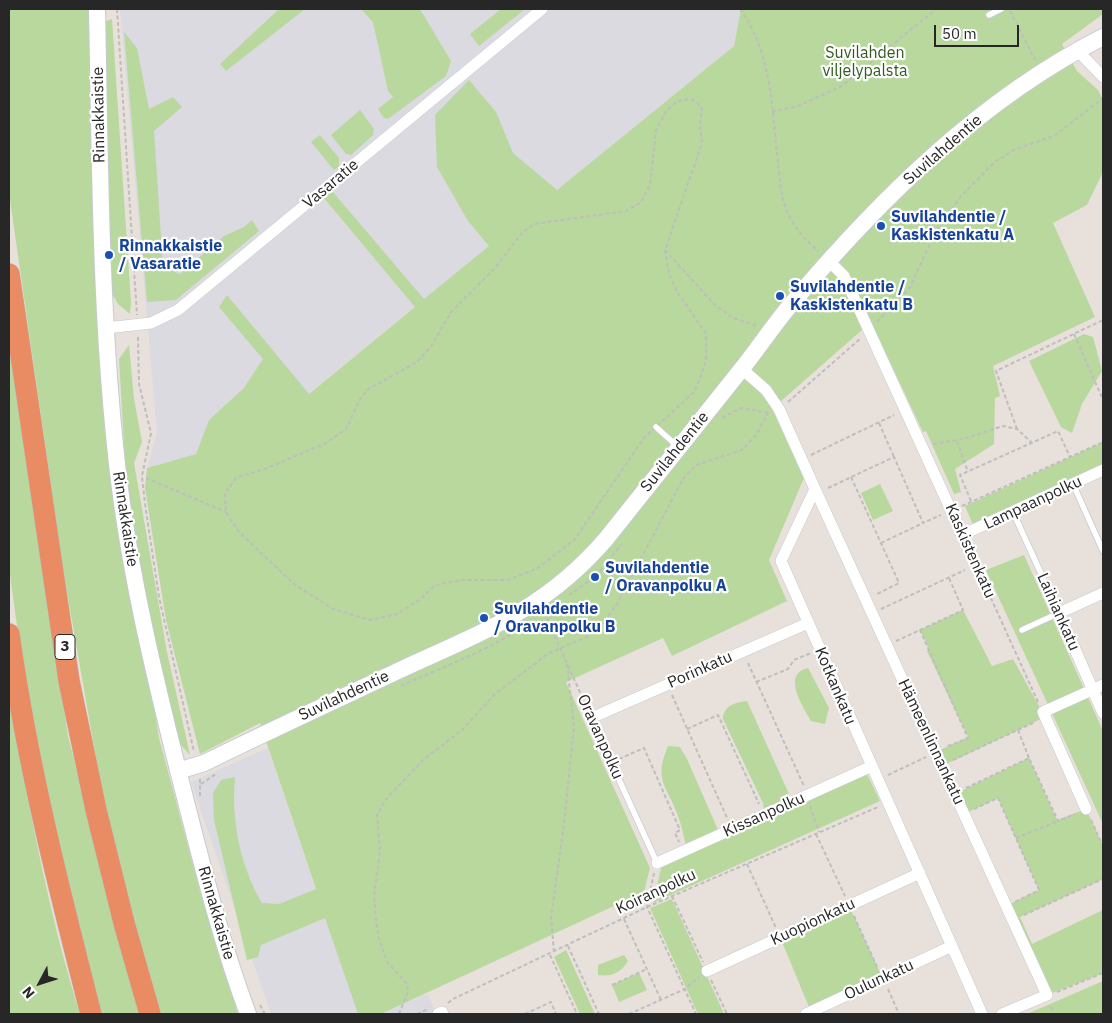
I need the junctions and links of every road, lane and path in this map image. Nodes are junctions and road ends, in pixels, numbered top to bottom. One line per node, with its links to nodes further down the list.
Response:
1 (97, 9): 21 (street, Rinnakkaistie)
2 (117, 9): 19 (path)
3 (542, 9): 19 (street, Vasaratie)
4 (740, 9): 14 (path)
5 (936, 9): 14 (path)
6 (1001, 9): 8 (lane)
7 (1008, 9): 11 (path)
8 (989, 15)
9 (1103, 37): 10 (street, Suvilahdentie)
10 (1077, 50): 11 (street, Suvilahdentie); 12 (street)
11 (1040, 71): 16 (street, Suvilahdentie)
12 (1103, 76)
13 (1103, 98): 22 (path)
14 (772, 112): 16 (path)
15 (665, 250): 20 (path); 30 (path); 48 (path)
16 (829, 261): 22 (street, Kaskistenkatu); 24 (street, Suvilahdentie)
17 (9, 274): 125 (highway, 3)
18 (1103, 320): 23 (path)
19 (138, 326): 21 (street, Vasaratie); 81 (path)
20 (762, 327)
21 (106, 328): 84 (street, Rinnakkaistie)
22 (869, 330): 26 (path); 27 (street, Kaskistenkatu)
23 (1074, 334): 25 (path); 31 (path)
24 (742, 369): 36 (street, Suvilahdentie); 39 (street)
25 (1103, 400)
26 (786, 404)
27 (906, 410): 29 (path); 32 (street, Kaskistenkatu)
28 (768, 413): 66 (path)
29 (879, 423): 37 (path); 39 (path)
30 (656, 427): 36 (lane); 48 (path)
31 (1017, 429): 33 (path); 35 (path)
32 (919, 440): 33 (path); 47 (street, Kaskistenkatu)
33 (956, 440): 41 (path)
34 (1103, 442): 38 (path)
35 (1032, 443): 38 (path); 41 (path)
36 (679, 447): 81 (street, Suvilahdentie)
37 (894, 457): 42 (path); 50 (path)
38 (1070, 457): 46 (path)
39 (802, 459): 45 (street)
40 (1103, 470): 44 (street, Lampaanpolku)
41 (968, 472): 46 (path)
42 (851, 477): 45 (path); 52 (path)
43 (146, 478): 48 (path)
44 (1072, 484): 49 (street, Lampaanpolku); 53 (lane)
45 (816, 491): 57 (street, Hämeenlinnankatu); 61 (street, Kotkankatu)
46 (971, 501): 47 (path)
47 (951, 510): 50 (path); 51 (street, Kaskistenkatu)
48 (226, 512)
49 (1013, 512): 51 (street, Lampaanpolku); 60 (lane, Laihiankatu)
50 (923, 523): 52 (path)
51 (962, 535): 54 (street, Kaskistenkatu)
52 (881, 543): 57 (path)
53 (1103, 552)
54 (976, 565): 55 (path); 74 (path, Kaskistenkatu)
55 (949, 577): 59 (path); 62 (path)
56 (1103, 593): 60 (street)
57 (866, 599): 59 (street, Hämeenlinnankatu)
58 (544, 612): 66 (path, Oravanpolku)
59 (872, 613): 65 (street, Hämeenlinnankatu)
60 (1058, 613): 63 (lane); 72 (street, Laihiankatu)
61 (808, 622): 67 (street, Kotkankatu); 68 (street, Porinkatu)
62 (920, 630): 65 (path); 78 (path)
63 (1022, 630)
64 (9, 634): 124 (highway)
65 (886, 645): 78 (street, Hämeenlinnankatu)
66 (560, 647): 69 (path, Oravanpolku); 127 (path)
67 (819, 649): 70 (path); 83 (street, Kotkankatu)
68 (742, 651): 70 (path); 71 (street, Porinkatu)
69 (567, 664): 75 (path, Oravanpolku); 112 (path)
70 (756, 682): 87 (path)
71 (667, 684): 75 (street, Porinkatu); 76 (path)
72 (1098, 687): 73 (street, Laihiankatu); 74 (street)
73 (1103, 713)
74 (1044, 715): 77 (path); 90 (street)
75 (591, 718): 80 (lane, Oravanpolku)
76 (687, 729): 92 (path); 94 (path)
77 (1018, 730): 79 (path); 82 (path)
78 (936, 752): 82 (street, Hämeenlinnankatu); 85 (path)
79 (1029, 758): 86 (path); 93 (path)
80 (611, 762): 98 (path); 99 (lane, Oravanpolku)
81 (197, 765): 84 (street, Suvilahdentie); 88 (path)
82 (942, 766): 86 (street, Hämeenlinnankatu)
83 (870, 767): 85 (street, Kotkankatu); 87 (street, Kissanpolku)
84 (178, 770): 122 (street, Rinnakkaistie)
85 (876, 780): 89 (street, Kotkankatu)
86 (955, 794): 91 (street, Hämeenlinnankatu)
87 (807, 796): 92 (street, Kissanpolku); 95 (path)
88 (199, 799)
89 (887, 803): 95 (path, Koiranpolku); 101 (street, Kotkankatu)
90 (1086, 809): 93 (path); 97 (path)
91 (964, 814): 96 (path); 105 (street, Hämeenlinnankatu)
92 (764, 815): 94 (street, Kissanpolku)
93 (1058, 821): 96 (path)
94 (732, 829): 98 (street, Kissanpolku)
95 (818, 833): 100 (path, Koiranpolku); 104 (path)
96 (1016, 838): 105 (path)
97 (1103, 846)
98 (683, 851): 99 (street, Kissanpolku)
99 (657, 863): 106 (path)
100 (747, 864): 103 (path, Koiranpolku); 109 (path)
101 (920, 873): 104 (street, Kuopionkatu); 111 (street, Kotkankatu)
102 (1103, 879): 108 (path)
103 (672, 896): 106 (path, Koiranpolku); 115 (path)
104 (849, 906): 109 (street, Kuopionkatu); 117 (path)
105 (1006, 906): 108 (street, Hämeenlinnankatu)
106 (647, 907): 107 (path, Koiranpolku); 119 (path)
107 (624, 919): 110 (path, Koiranpolku); 114 (path)
108 (1012, 920): 120 (street, Hämeenlinnankatu)
109 (780, 937): 115 (street, Kuopionkatu)
110 (568, 946): 112 (path, Koiranpolku); 132 (path)
111 (952, 946): 117 (street, Oulunkatu); 138 (street, Kotkankatu)
112 (554, 952): 113 (path, Koiranpolku)
113 (549, 954): 128 (path, Koiranpolku); 131 (path)
114 (647, 970): 118 (path); 121 (path)
115 (707, 971): 119 (path); 135 (path)
116 (1103, 973): 120 (path)
117 (883, 979): 136 (street, Oulunkatu); 137 (path)
118 (612, 985)
119 (685, 989): 121 (path); 134 (path)
120 (1047, 996): 139 (street)
121 (661, 1000): 123 (path)
122 (254, 1009): 126 (path)
123 (635, 1013): 133 (path)
124 (92, 1014)
125 (150, 1014)
126 (265, 1014)
127 (399, 1014)
128 (441, 1014)
129 (524, 1014): 130 (path)
130 (556, 1014)
131 (577, 1014)
132 (599, 1014)
133 (629, 1014)
134 (696, 1014)
135 (727, 1014)
136 (806, 1014)
137 (899, 1014)
138 (982, 1014)
139 (1002, 1014)

